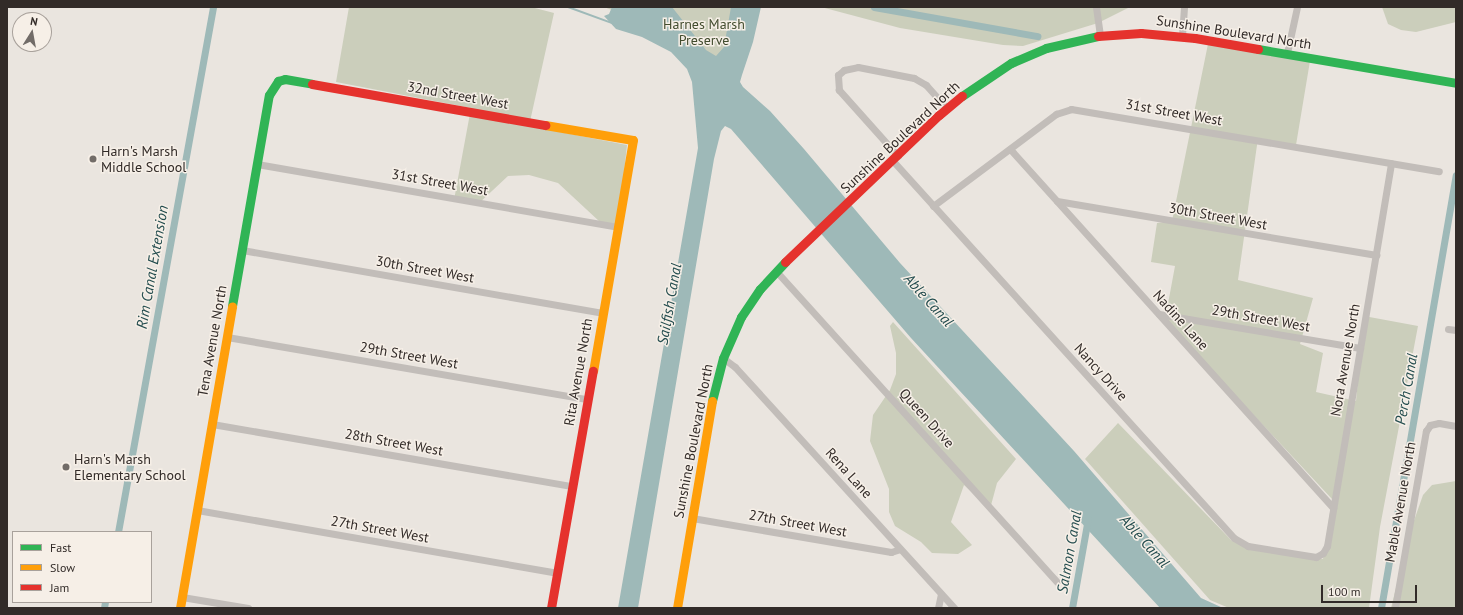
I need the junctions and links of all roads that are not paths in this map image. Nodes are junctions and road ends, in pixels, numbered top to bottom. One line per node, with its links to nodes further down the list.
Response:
1 (1096, 7): 4 (street)
2 (1184, 7): 5 (street)
3 (1297, 7): 6 (street)
4 (1100, 35): 5 (street, Sunshine Boulevard North); 9 (street, Sunshine Boulevard North)
5 (1182, 36): 6 (street, Sunshine Boulevard North)
6 (1287, 54): 8 (street, Sunshine Boulevard North)
7 (278, 81): 10 (street, 32nd Street West); 14 (street, Tena Avenue North)
8 (1456, 83)
9 (947, 108): 12 (street, Sunshine Boulevard North); 12 (street, Nancy Drive)
10 (633, 140): 18 (street, Rita Avenue North)
11 (1010, 149): 13 (street, 31st Street West); 16 (street, Nadine Lane); 17 (street, 31st Street West)
12 (895, 158): 17 (street, Nancy Drive); 21 (street, Sunshine Boulevard North)
13 (1391, 163): 15 (street, 31st Street West); 20 (street, Nora Avenue North)
14 (257, 164): 18 (street, 31st Street West); 19 (street, Tena Avenue North)
15 (1439, 171)
16 (1057, 201): 20 (street, 30th Street West); 23 (street, Nadine Lane)
17 (933, 206): 37 (street, Nancy Drive)
18 (618, 227): 22 (street, Rita Avenue North)
19 (242, 250): 22 (street, 30th Street West); 26 (street, Tena Avenue North)
20 (1376, 255): 27 (street, Nora Avenue North)
21 (776, 272): 28 (street, Sunshine Boulevard North); 39 (street, Queen Drive)
22 (603, 313): 29 (street, Rita Avenue North)
23 (1159, 314): 27 (street, 29th Street West); 33 (street, Nadine Lane)
24 (1448, 329): 25 (street)
25 (1456, 330)
26 (227, 337): 29 (street, 29th Street West); 30 (street, Tena Avenue North)
27 (1360, 348): 33 (street, Nora Avenue North)
28 (723, 358): 35 (street, Sunshine Boulevard North); 36 (street, Rena Lane)
29 (587, 399): 32 (street, Rita Avenue North)
30 (212, 424): 32 (street, 28th Street West); 34 (street, Tena Avenue North)
31 (1456, 426): 48 (street, Mable Avenue North)
32 (572, 486): 38 (street, Rita Avenue North)
33 (1333, 508): 37 (street, Nora Avenue North)
34 (197, 510): 38 (street, 27th Street West); 41 (street, Tena Avenue North)
35 (692, 518): 36 (street, 27th Street West); 45 (street, Sunshine Boulevard North)
36 (900, 548): 40 (street, Rena Lane)
37 (1316, 557)
38 (557, 573): 44 (street, Rita Avenue North)
39 (1057, 582)
40 (941, 594): 46 (street); 47 (street, Rena Lane)
41 (182, 597): 42 (street, Tena Avenue North); 43 (street)
42 (180, 608)
43 (248, 608)
44 (551, 608)
45 (677, 608)
46 (938, 608)
47 (954, 608)
48 (1395, 608)

